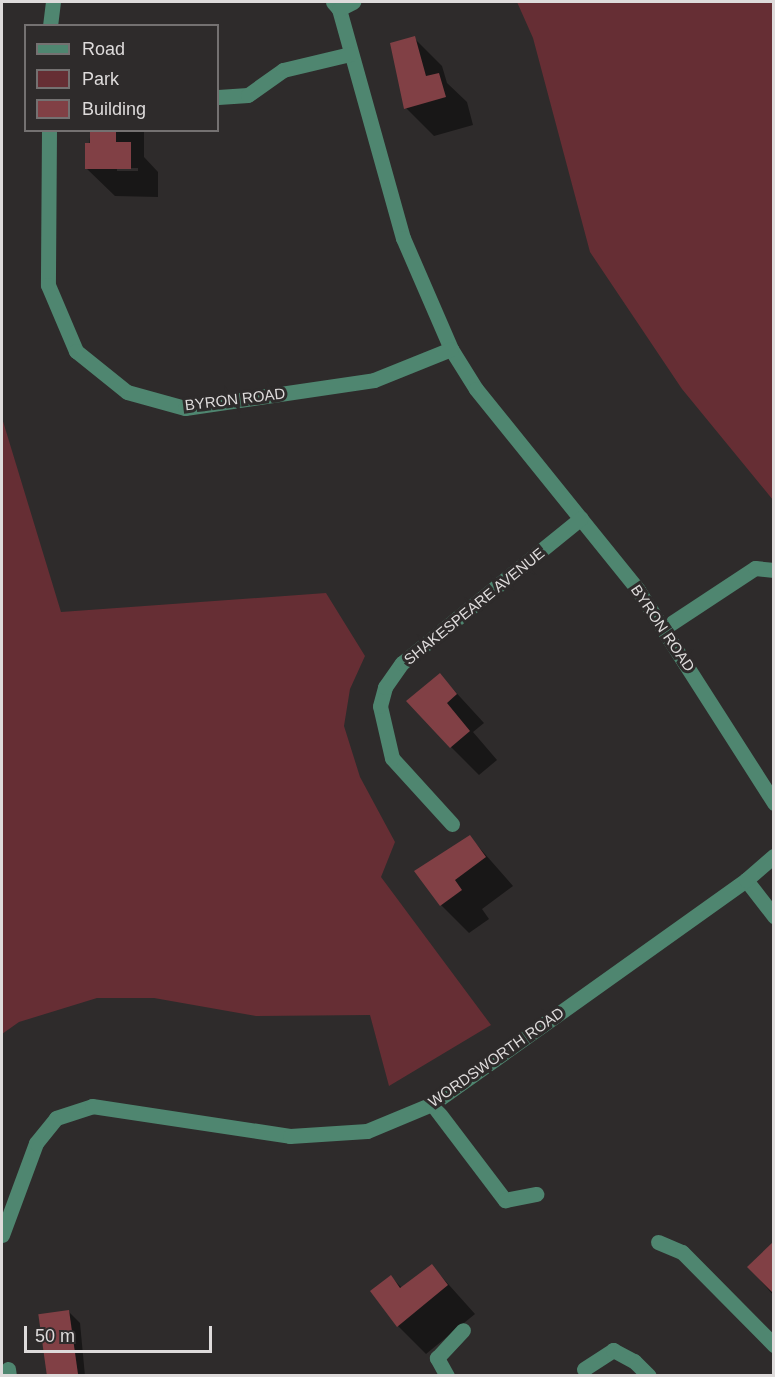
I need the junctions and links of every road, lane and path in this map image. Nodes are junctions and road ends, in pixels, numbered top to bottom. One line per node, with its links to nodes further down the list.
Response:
1 (54, 2): 4 (street)
2 (353, 2): 3 (street)
3 (336, 5): 5 (street, BYRON ROAD)
4 (50, 24)
5 (350, 54): 6 (street); 8 (street, BYRON ROAD)
6 (219, 96)
7 (49, 132): 8 (street, BYRON ROAD)
8 (451, 349): 9 (street, BYRON ROAD)
9 (581, 518): 11 (street, BYRON ROAD); 13 (street, SHAKESPEARE AVENUE)
10 (774, 570): 11 (street)
11 (664, 628): 12 (street, BYRON ROAD)
12 (774, 803)
13 (452, 824)
14 (774, 856): 15 (street, WORDSWORTH ROAD)
15 (746, 880): 16 (street); 17 (street, WORDSWORTH ROAD)
16 (774, 916)
17 (432, 1104): 18 (street); 19 (street, WORDSWORTH ROAD)
18 (536, 1194)
19 (2, 1235)
20 (658, 1242): 22 (street)
21 (463, 1330): 24 (street)
22 (774, 1345)
23 (584, 1369): 25 (street)
24 (447, 1376)
25 (649, 1376)

